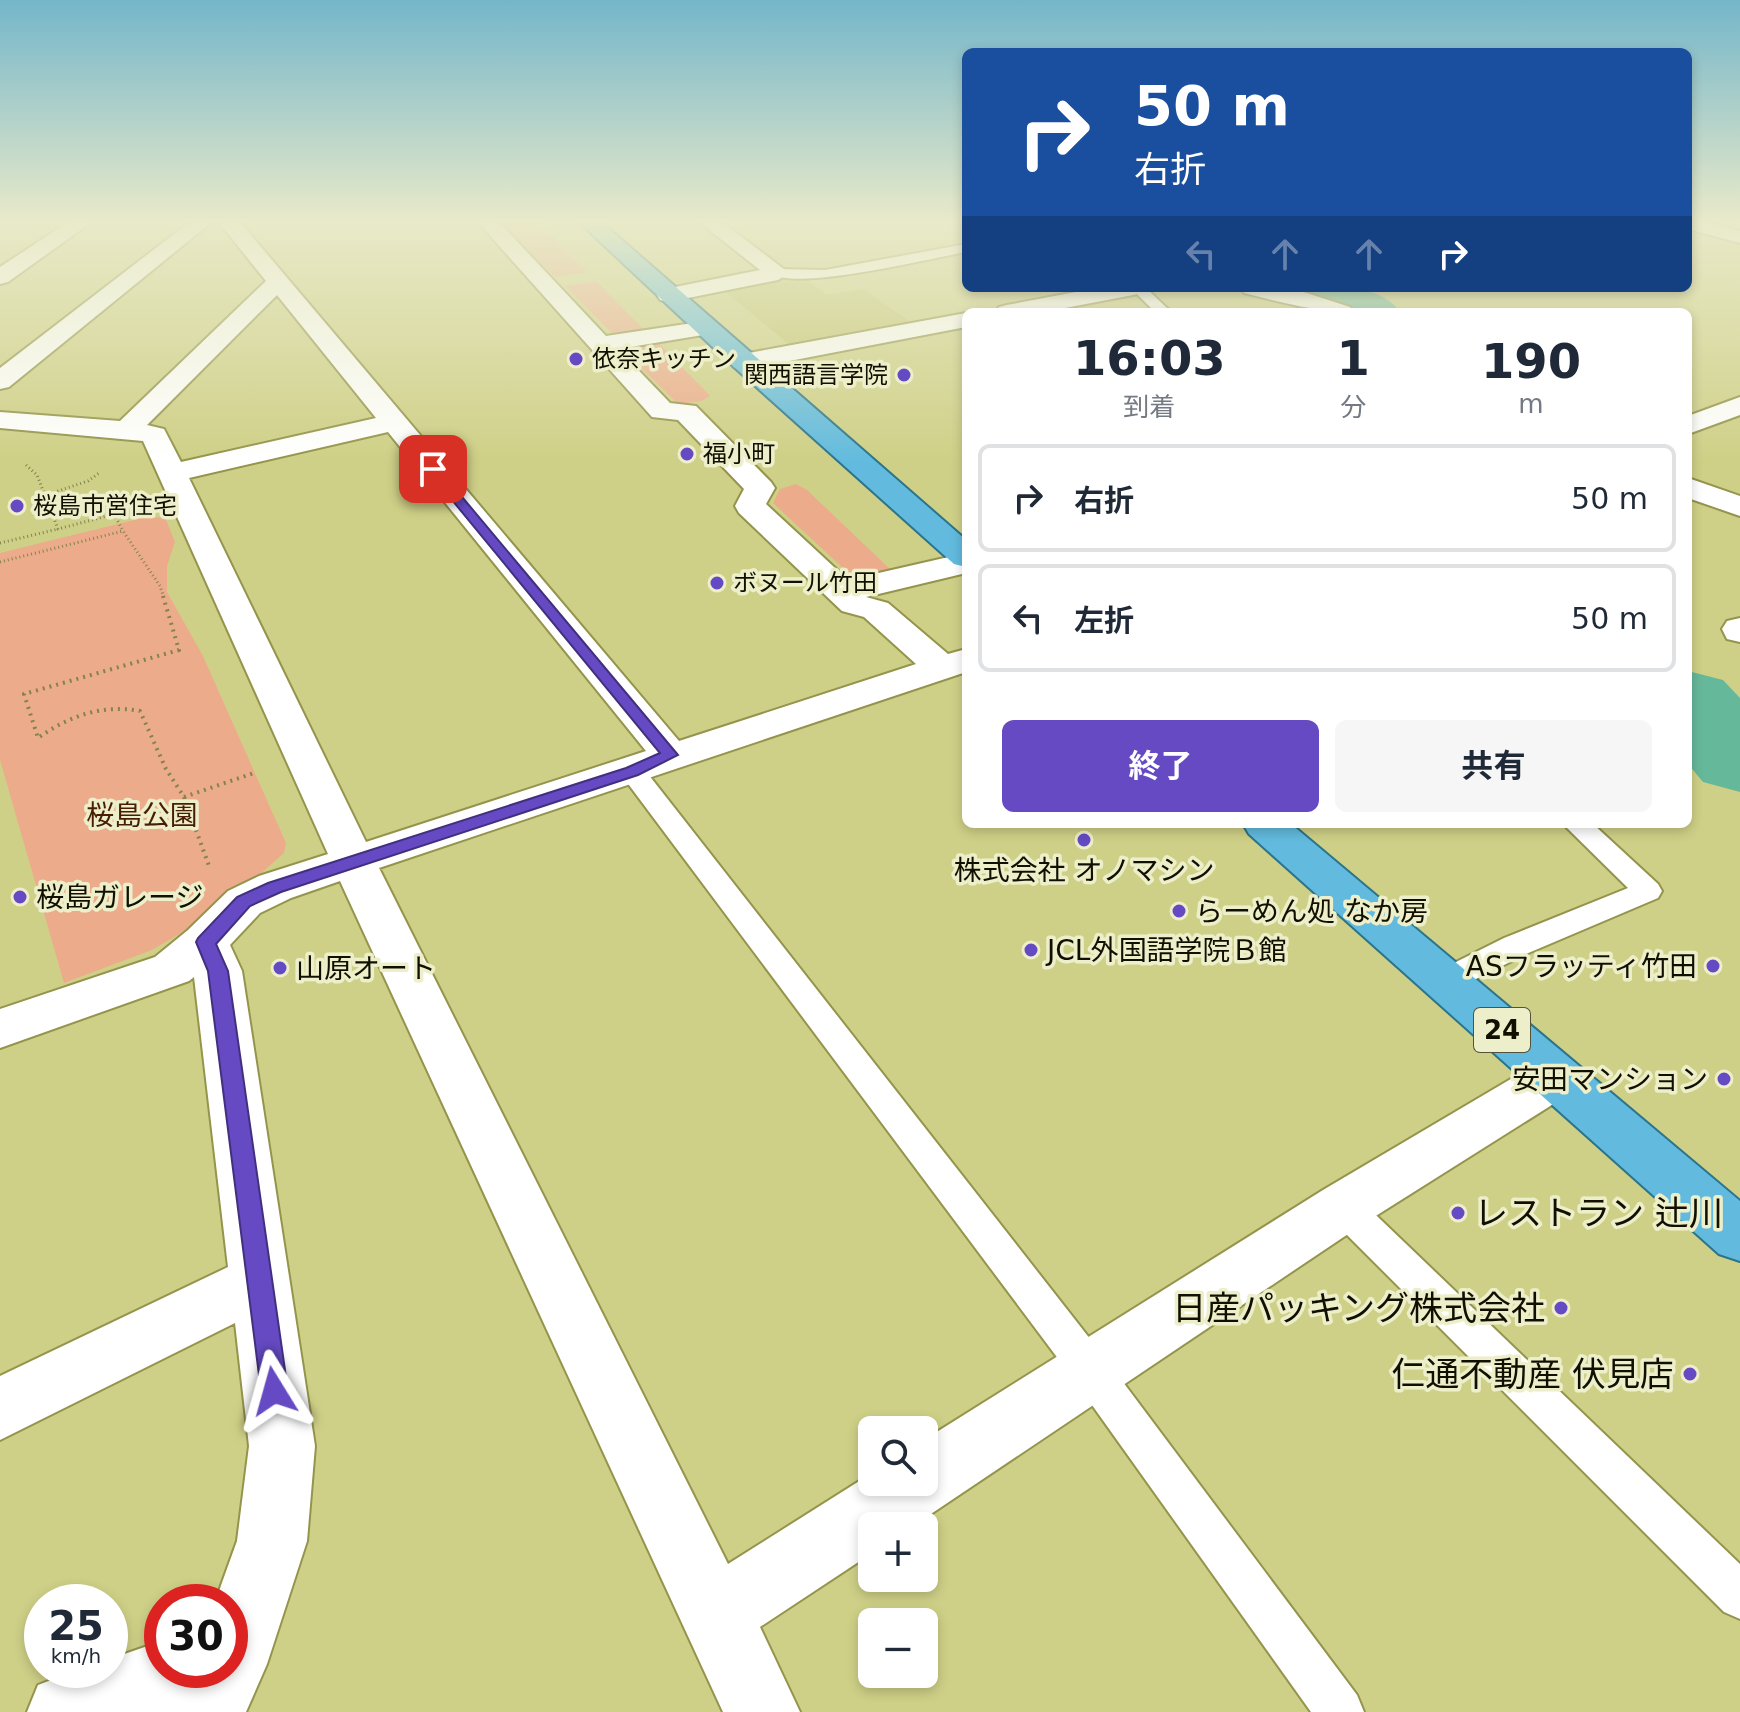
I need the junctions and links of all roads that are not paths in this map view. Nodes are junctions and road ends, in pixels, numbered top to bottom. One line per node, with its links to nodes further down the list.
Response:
1 (102, 301): 14 (street)
2 (259, 301): 19 (street)
3 (294, 301): 17 (street)
4 (561, 301): 12 (street)
5 (675, 301): 11 (highway)
6 (1067, 301): 8 (street)
7 (1309, 301): 9 (street)
8 (1028, 308)
9 (1330, 308)
10 (962, 321): 13 (street)
11 (706, 328): 12 (street); 13 (highway)
12 (601, 344): 25 (street)
13 (743, 362): 23 (highway)
14 (0, 381)
15 (1738, 407): 18 (street)
16 (0, 420): 19 (street)
17 (394, 422): 20 (street); 27 (street)
18 (1692, 424)
19 (127, 430): 20 (street)
20 (177, 485): 30 (street)
21 (1692, 489): 22 (street)
22 (1740, 507)
23 (962, 556)
24 (962, 561): 25 (street)
25 (842, 592): 26 (street)
26 (954, 664): 27 (street)
27 (651, 763): 30 (street); 38 (lane)
28 (1269, 828): 32 (highway, 24)
29 (1581, 828): 32 (lane)
30 (354, 863): 31 (street); 44 (street)
31 (205, 942): 33 (street); 37 (street)
32 (1445, 981): 34 (highway, 24)
33 (0, 1029)
34 (1556, 1077): 35 (street); 36 (highway, 24)
35 (1343, 1207): 38 (street); 42 (lane)
36 (1740, 1236)
37 (259, 1281): 39 (street); 43 (street)
38 (1091, 1371): 40 (street); 48 (lane)
39 (0, 1409)
40 (938, 1471)
41 (899, 1496): 44 (street)
42 (1740, 1596)
43 (248, 1600)
44 (716, 1614): 47 (street)
45 (155, 1688): 46 (street)
46 (65, 1712)
47 (762, 1712)
48 (1340, 1712)

